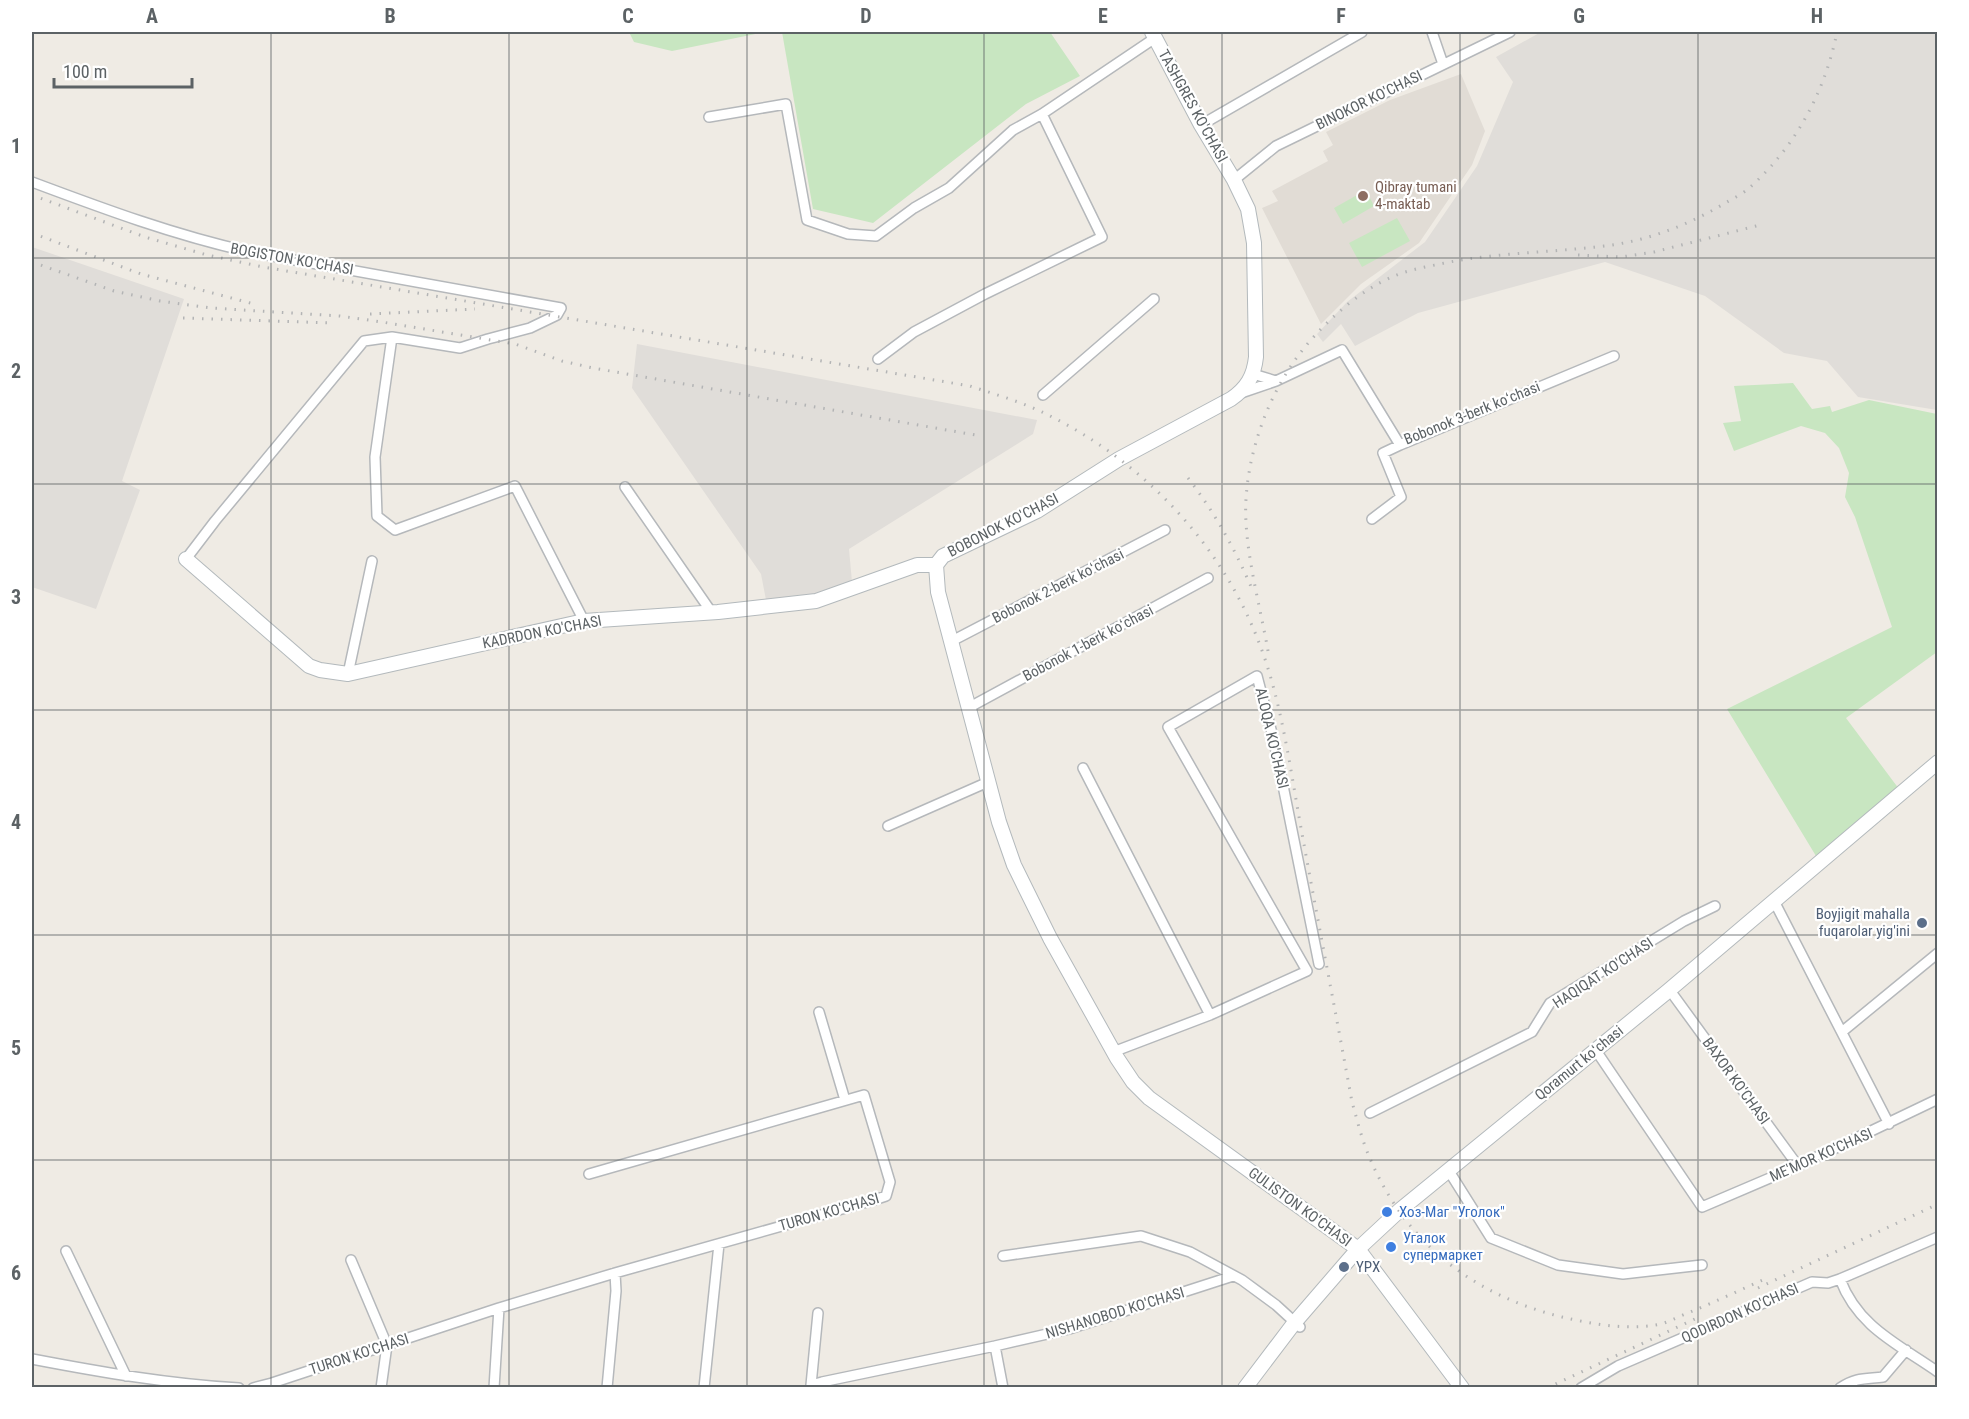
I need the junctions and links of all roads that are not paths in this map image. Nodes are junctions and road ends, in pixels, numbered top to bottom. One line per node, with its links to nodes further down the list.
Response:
1 (1362, 32): 8 (street)
2 (1432, 32): 5 (street)
3 (1510, 32): 5 (street, BINOKOR KO'CHASI)
4 (1154, 35): 6 (street); 8 (main road, TASHGRES KO'CHASI)
5 (1443, 64): 9 (street, BINOKOR KO'CHASI)
6 (1042, 114): 7 (street); 14 (street)
7 (709, 117)
8 (1202, 125): 9 (main road, TASHGRES KO'CHASI)
9 (1234, 180): 15 (main road)
10 (32, 182): 12 (street, BOGISTON KO'CHASI)
11 (1154, 299): 18 (street)
12 (393, 337): 23 (street); 28 (street)
13 (1614, 356): 19 (street, Bobonok 3-berk koʻchasi)
14 (878, 359)
15 (1254, 374): 16 (street); 17 (main road, BOBONOK KO'CHASI)
16 (1276, 381): 17 (street, Bobonok 3-berk koʻchasi); 19 (street, Bobonok 3-berk koʻchasi)
17 (1238, 394): 25 (main road, BOBONOK KO'CHASI)
18 (1043, 395)
19 (1400, 445): 21 (street)
20 (625, 487): 27 (street)
21 (1372, 519)
22 (1165, 530): 29 (street, Bobonok 2-berk koʻchasi)
23 (186, 559): 30 (main road, KADRDON KO'CHASI)
24 (372, 561): 30 (street)
25 (936, 566): 27 (main road, KADRDON KO'CHASI); 29 (main road, BOBONOK KO'CHASI)
26 (1208, 578): 31 (street, Bobonok 1-berk koʻchasi)
27 (712, 613): 28 (main road, KADRDON KO'CHASI)
28 (584, 621): 30 (main road, KADRDON KO'CHASI)
29 (950, 642): 31 (main road, BOBONOK KO'CHASI)
30 (348, 674)
31 (968, 708): 35 (main road, BOBONOK KO'CHASI)
32 (1938, 762): 37 (main road, Qoramurt koʻchasi)
33 (1083, 768): 43 (street)
34 (1938, 769): 37 (main road, Qoramurt koʻchasi)
35 (988, 782): 36 (street); 45 (main road, BOBONOK KO'CHASI)
36 (888, 826)
37 (1776, 903): 41 (main road, Qoramurt koʻchasi); 44 (street); 57 (main road, Qoramurt koʻchasi)
38 (1715, 906): 49 (street, HAQIQAT KO'CHASI)
39 (1938, 953): 44 (street)
40 (1319, 964): 43 (street, ALOQA KO'CHASI)
41 (1674, 996): 46 (main road, Qoramurt koʻchasi); 51 (street, BAXOR KO'CHASI)
42 (819, 1012): 48 (street)
43 (1210, 1015): 45 (street)
44 (1843, 1031): 50 (street)
45 (1113, 1052): 57 (main road, GULISTON KO'CHASI)
46 (1599, 1055): 51 (street, ME'MOR KO'CHASI); 53 (main road, Qoramurt koʻchasi)
47 (1938, 1099): 50 (street, ME'MOR KO'CHASI)
48 (845, 1100): 52 (street, TURON KO'CHASI); 55 (street, TURON KO'CHASI)
49 (1370, 1113)
50 (1889, 1124): 51 (street, ME'MOR KO'CHASI)
51 (1798, 1166)
52 (588, 1174)
53 (1452, 1176): 57 (main road, Qoramurt koʻchasi); 60 (street)
54 (1938, 1237): 63 (street, QODIRDON KO'CHASI)
55 (719, 1244): 61 (street, TURON KO'CHASI); 80 (street)
56 (66, 1251): 72 (street)
57 (1360, 1251): 66 (main road, Qoramurt koʻchasi); 84 (main road, GULISTON KO'CHASI)
58 (1003, 1256): 62 (street)
59 (351, 1260): 67 (street)
60 (1702, 1265)
61 (615, 1273): 64 (street, TURON KO'CHASI); 79 (street)
62 (1233, 1276): 66 (street); 68 (street, NISHANOBOD KO'CHASI)
63 (1840, 1279): 69 (street); 85 (street, QODIRDON KO'CHASI)
64 (499, 1308): 67 (street, TURON KO'CHASI); 78 (street)
65 (818, 1313): 73 (street)
66 (1298, 1325): 82 (main road, Qoramurt koʻchasi); 83 (main road, Qoramurt koʻchasi)
67 (387, 1345): 76 (street, TURON KO'CHASI); 77 (street)
68 (995, 1346): 73 (street, NISHANOBOD KO'CHASI); 81 (street)
69 (1906, 1350): 71 (street); 86 (street)
70 (32, 1359): 72 (street)
71 (1938, 1372)
72 (126, 1376): 74 (street)
73 (811, 1386)
74 (218, 1387): 75 (street)
75 (239, 1388)
76 (253, 1388)
77 (381, 1388)
78 (494, 1388)
79 (607, 1388)
80 (704, 1388)
81 (1003, 1388)
82 (1245, 1388)
83 (1252, 1388)
84 (1462, 1388)
85 (1581, 1388)
86 (1840, 1388)

